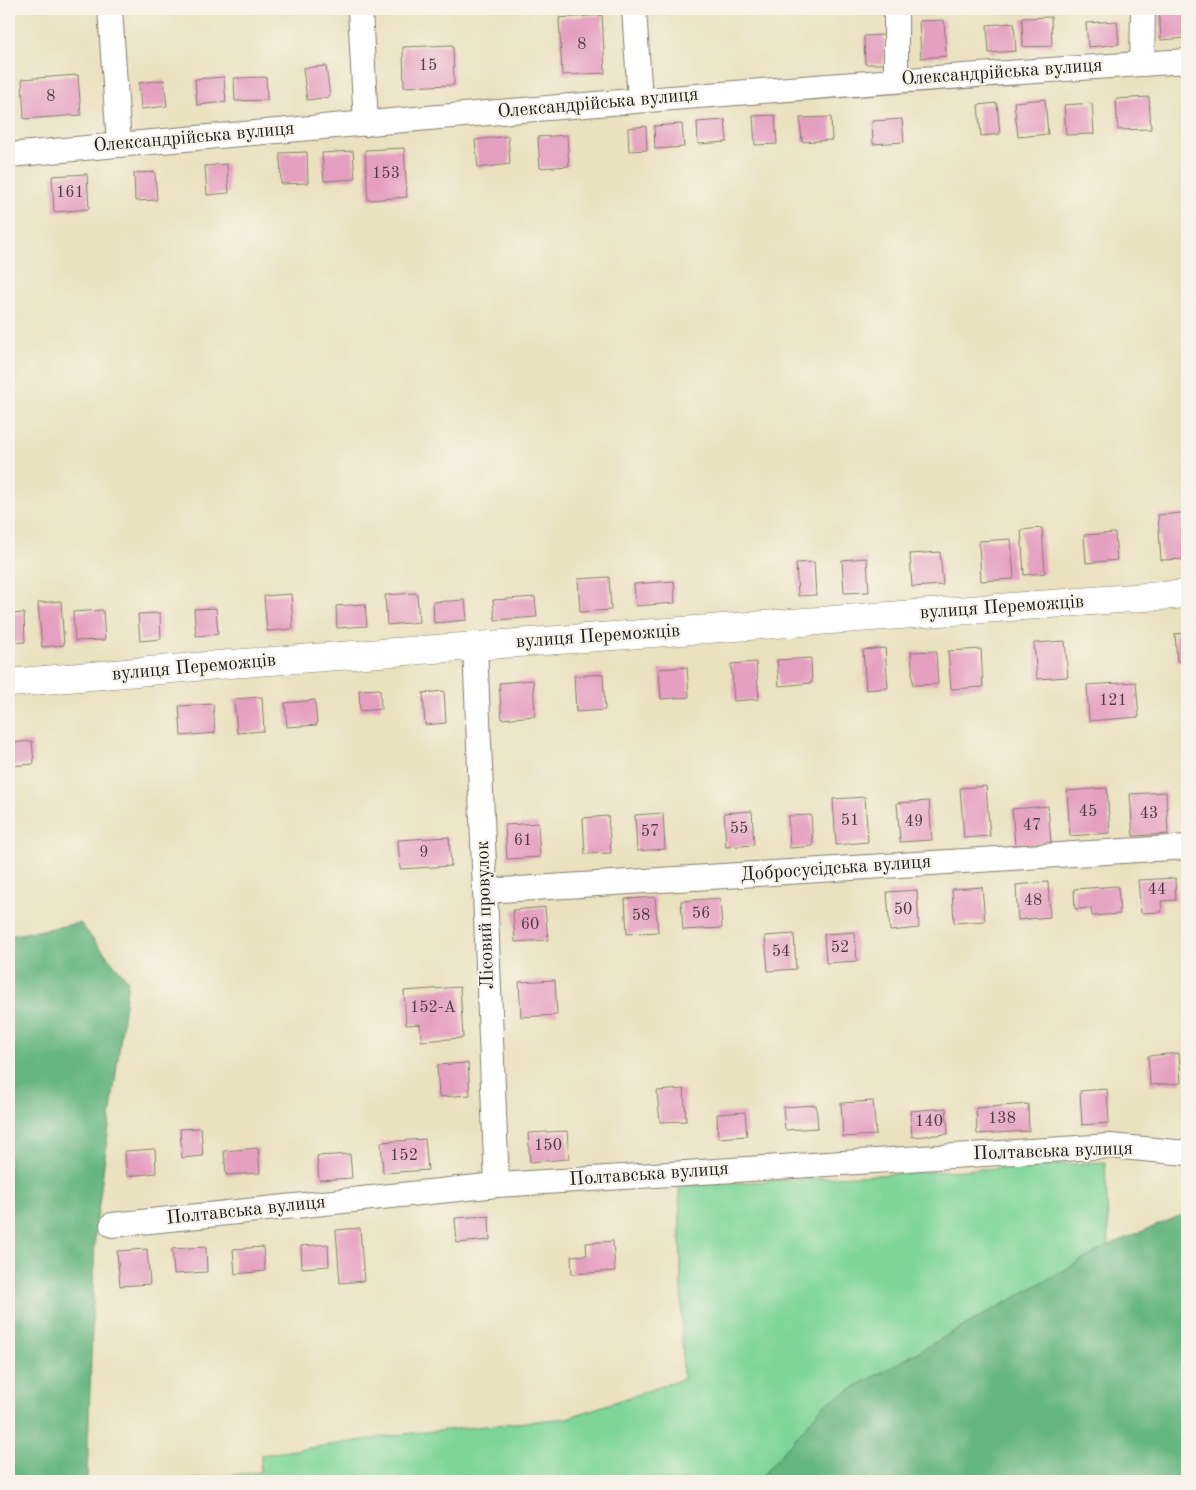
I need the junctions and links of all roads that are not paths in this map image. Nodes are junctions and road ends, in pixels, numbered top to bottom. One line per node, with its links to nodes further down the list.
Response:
1 (110, 9): 11 (street)
2 (360, 9): 10 (street)
3 (634, 9): 9 (street)
4 (896, 9): 8 (street)
5 (1143, 9): 7 (street)
6 (1187, 61): 7 (street, Олександрійська вулиця)
7 (1142, 64): 8 (street, Олександрійська вулиця)
8 (896, 80): 9 (street, Олександрійська вулиця)
9 (640, 100): 10 (street, Олександрійська вулиця)
10 (366, 124): 11 (street, Олександрійська вулиця)
11 (119, 145): 12 (street, Олександрійська вулиця)
12 (9, 155)
13 (1187, 594): 14 (street, вулиця Переможців)
14 (475, 646): 15 (street, вулиця Переможців); 17 (street, Лісовий провулок)
15 (9, 683)
16 (1187, 847): 17 (street, Добросусідська вулиця)
17 (485, 891): 19 (street, Лісовий провулок)
18 (1187, 1153): 19 (street, Полтавська вулиця)
19 (496, 1185): 20 (street, Полтавська вулиця)
20 (112, 1226)

